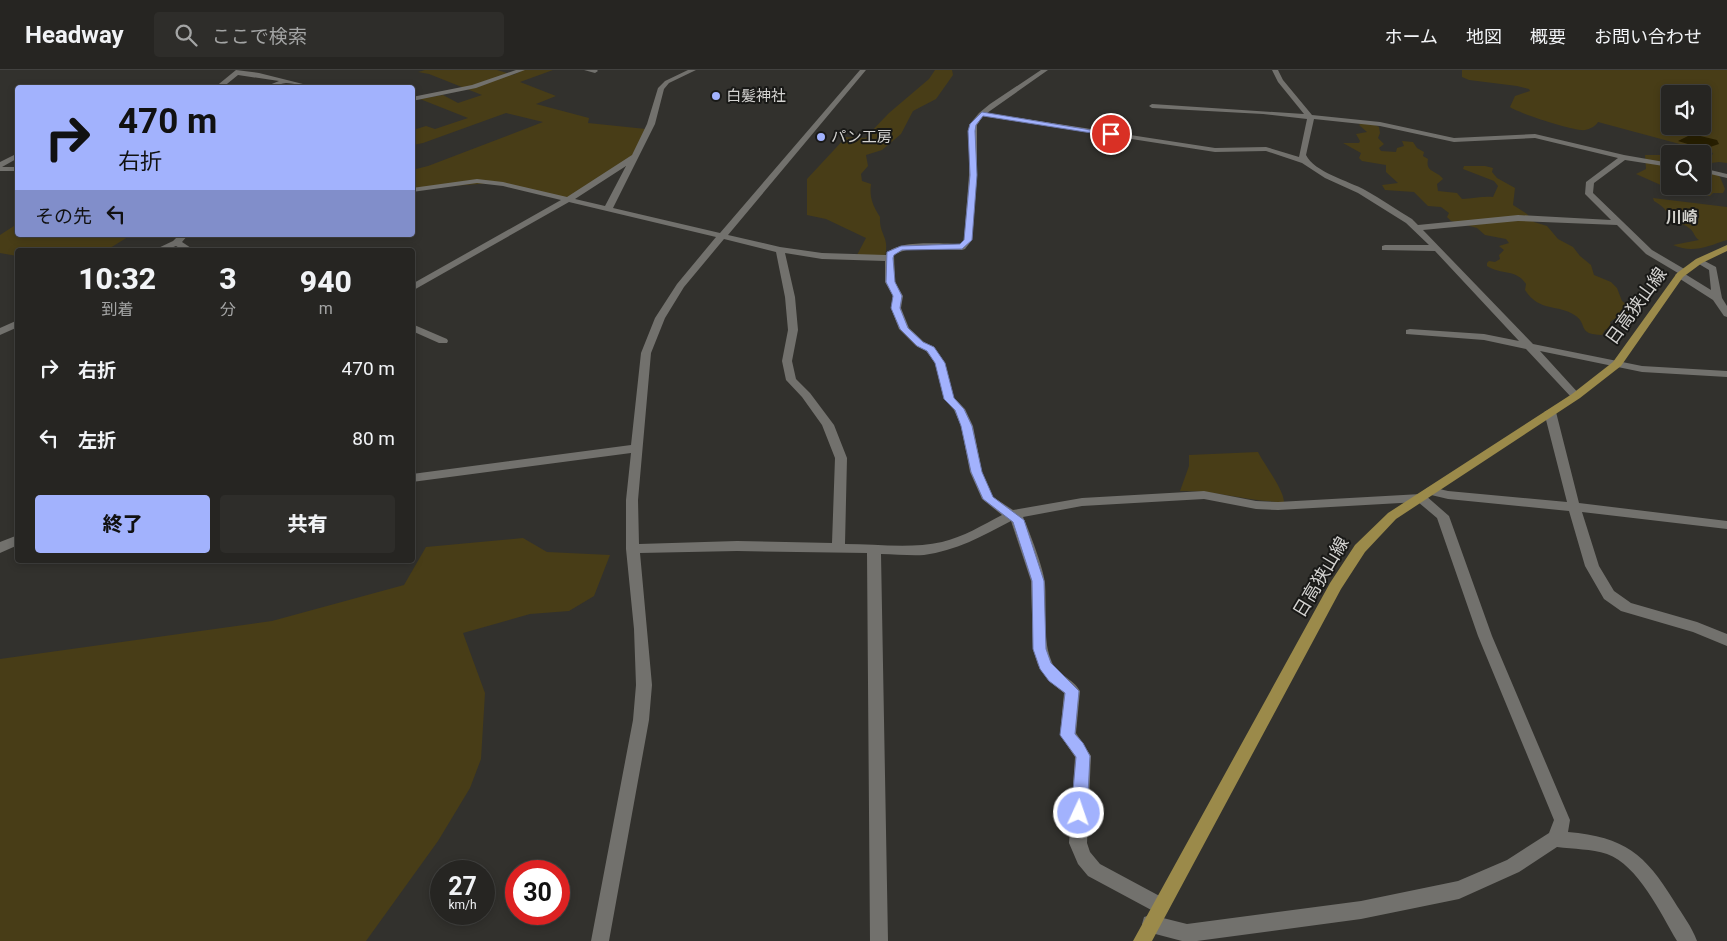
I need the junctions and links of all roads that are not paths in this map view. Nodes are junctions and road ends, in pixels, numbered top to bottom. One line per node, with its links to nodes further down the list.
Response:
1 (522, 70): 13 (street)
2 (587, 70): 7 (street)
3 (693, 70): 17 (street)
4 (864, 70): 32 (street)
5 (1045, 70): 15 (street)
6 (1275, 70): 16 (street)
7 (595, 71)
8 (238, 72): 9 (street); 10 (street)
9 (287, 81): 11 (street); 12 (street)
10 (221, 85)
11 (274, 85)
12 (304, 85)
13 (415, 98)
14 (1152, 106): 16 (street)
15 (982, 114): 20 (street); 40 (street)
16 (1311, 118): 18 (street); 20 (street)
17 (635, 156): 27 (street); 28 (street)
18 (1624, 157): 21 (street); 29 (street)
19 (15, 158): 22 (street)
20 (1304, 161): 30 (street)
21 (1661, 163)
22 (0, 167): 23 (street)
23 (15, 168)
24 (1711, 172): 25 (street)
25 (1727, 176)
26 (415, 190): 27 (street)
27 (569, 199): 28 (street); 43 (street)
28 (607, 210): 32 (street)
29 (1619, 223): 30 (street); 42 (street)
30 (1416, 228): 37 (street)
31 (182, 237): 33 (street)
32 (722, 237): 39 (street); 56 (street)
33 (176, 243): 34 (street); 35 (street)
34 (163, 248)
35 (186, 248)
36 (1385, 248): 37 (street)
37 (1437, 248): 51 (street)
38 (1727, 248): 41 (main road, 日高狭山線)
39 (780, 250): 40 (street); 65 (street)
40 (889, 258): 60 (street)
41 (1699, 261): 42 (main road, 日高狭山線); 44 (street)
42 (1682, 274): 44 (street); 52 (main road, 日高狭山線)
43 (415, 286)
44 (1717, 298): 45 (street)
45 (1727, 314)
46 (15, 324): 48 (street)
47 (415, 328): 50 (street)
48 (0, 332)
49 (1410, 332): 51 (street)
50 (443, 341)
51 (1532, 348): 52 (street); 54 (street)
52 (1617, 364): 53 (street); 54 (main road, 日高狭山線)
53 (1727, 374)
54 (1576, 396): 55 (main road, 日高狭山線)
55 (1550, 412): 58 (main road, 日高狭山線); 59 (street)
56 (637, 448): 57 (street); 64 (street)
57 (415, 478)
58 (1426, 494): 59 (street); 60 (street); 68 (street); 69 (main road, 日高狭山線)
59 (1574, 507): 61 (street); 67 (street)
60 (1012, 515): 66 (street); 69 (street)
61 (1727, 525)
62 (15, 540): 63 (street)
63 (0, 548)
64 (632, 549): 65 (street); 71 (street)
65 (838, 549): 66 (street)
66 (874, 549): 72 (street)
67 (1727, 640)
68 (1555, 839): 70 (street); 74 (street)
69 (1160, 906): 70 (main road, 日高狭山線)
70 (1151, 924): 73 (main road, 日高狭山線)
71 (600, 941)
72 (879, 941)
73 (1142, 941)
74 (1688, 941)

